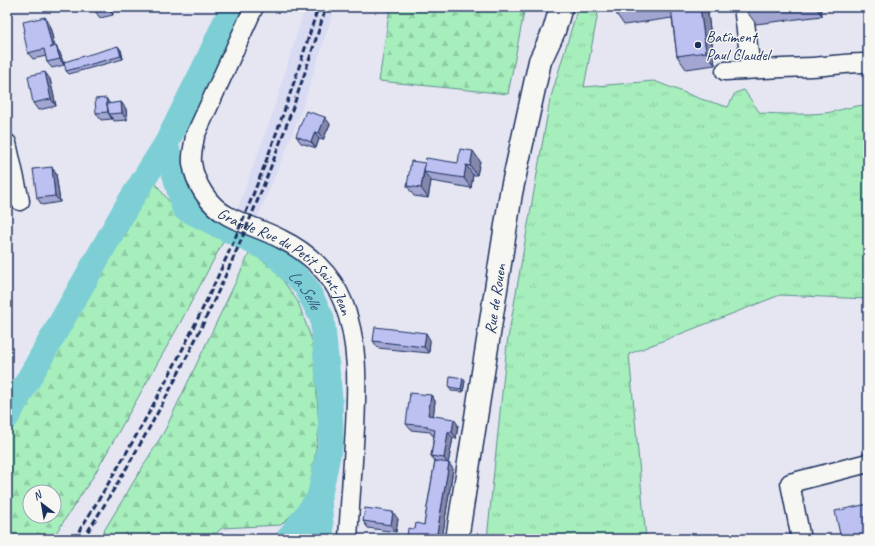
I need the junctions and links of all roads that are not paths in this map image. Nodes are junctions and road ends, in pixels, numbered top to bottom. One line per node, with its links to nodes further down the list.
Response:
1 (254, 7): 12 (street, Grande Rue du Petit Saint-Jean)
2 (546, 7): 5 (main road, Rue de Rouen)
3 (560, 7): 5 (main road, Rue de Rouen)
4 (743, 7): 7 (street)
5 (540, 61): 13 (main road, Rue de Rouen)
6 (868, 63): 7 (street)
7 (751, 69): 8 (street)
8 (725, 71)
9 (7, 143): 10 (street)
10 (20, 201)
11 (868, 463): 14 (street)
12 (348, 539)
13 (457, 539)
14 (801, 539)

